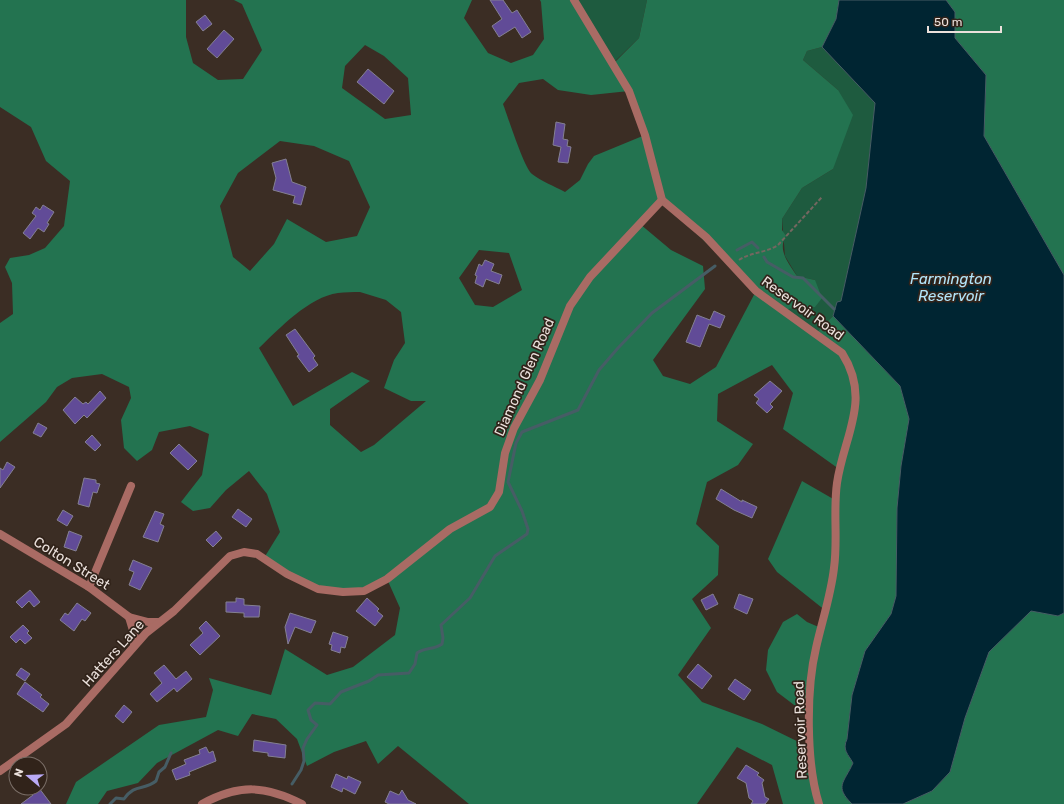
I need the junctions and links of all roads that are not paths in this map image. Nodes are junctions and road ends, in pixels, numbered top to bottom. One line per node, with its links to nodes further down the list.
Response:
1 (574, 0): 2 (street)
2 (662, 200): 5 (street, Diamond Glen Road); 13 (street, Reservoir Road)
3 (131, 486): 6 (street)
4 (0, 534): 6 (street, Colton Street)
5 (244, 552): 8 (street, Hatters Lane)
6 (90, 587): 7 (street, Colton Street)
7 (130, 617): 8 (street, Colton Street); 9 (street)
8 (159, 622): 9 (street, Hatters Lane)
9 (134, 645): 10 (street, Hatters Lane)
10 (0, 771)
11 (202, 804): 12 (street)
12 (302, 804)
13 (818, 804)

